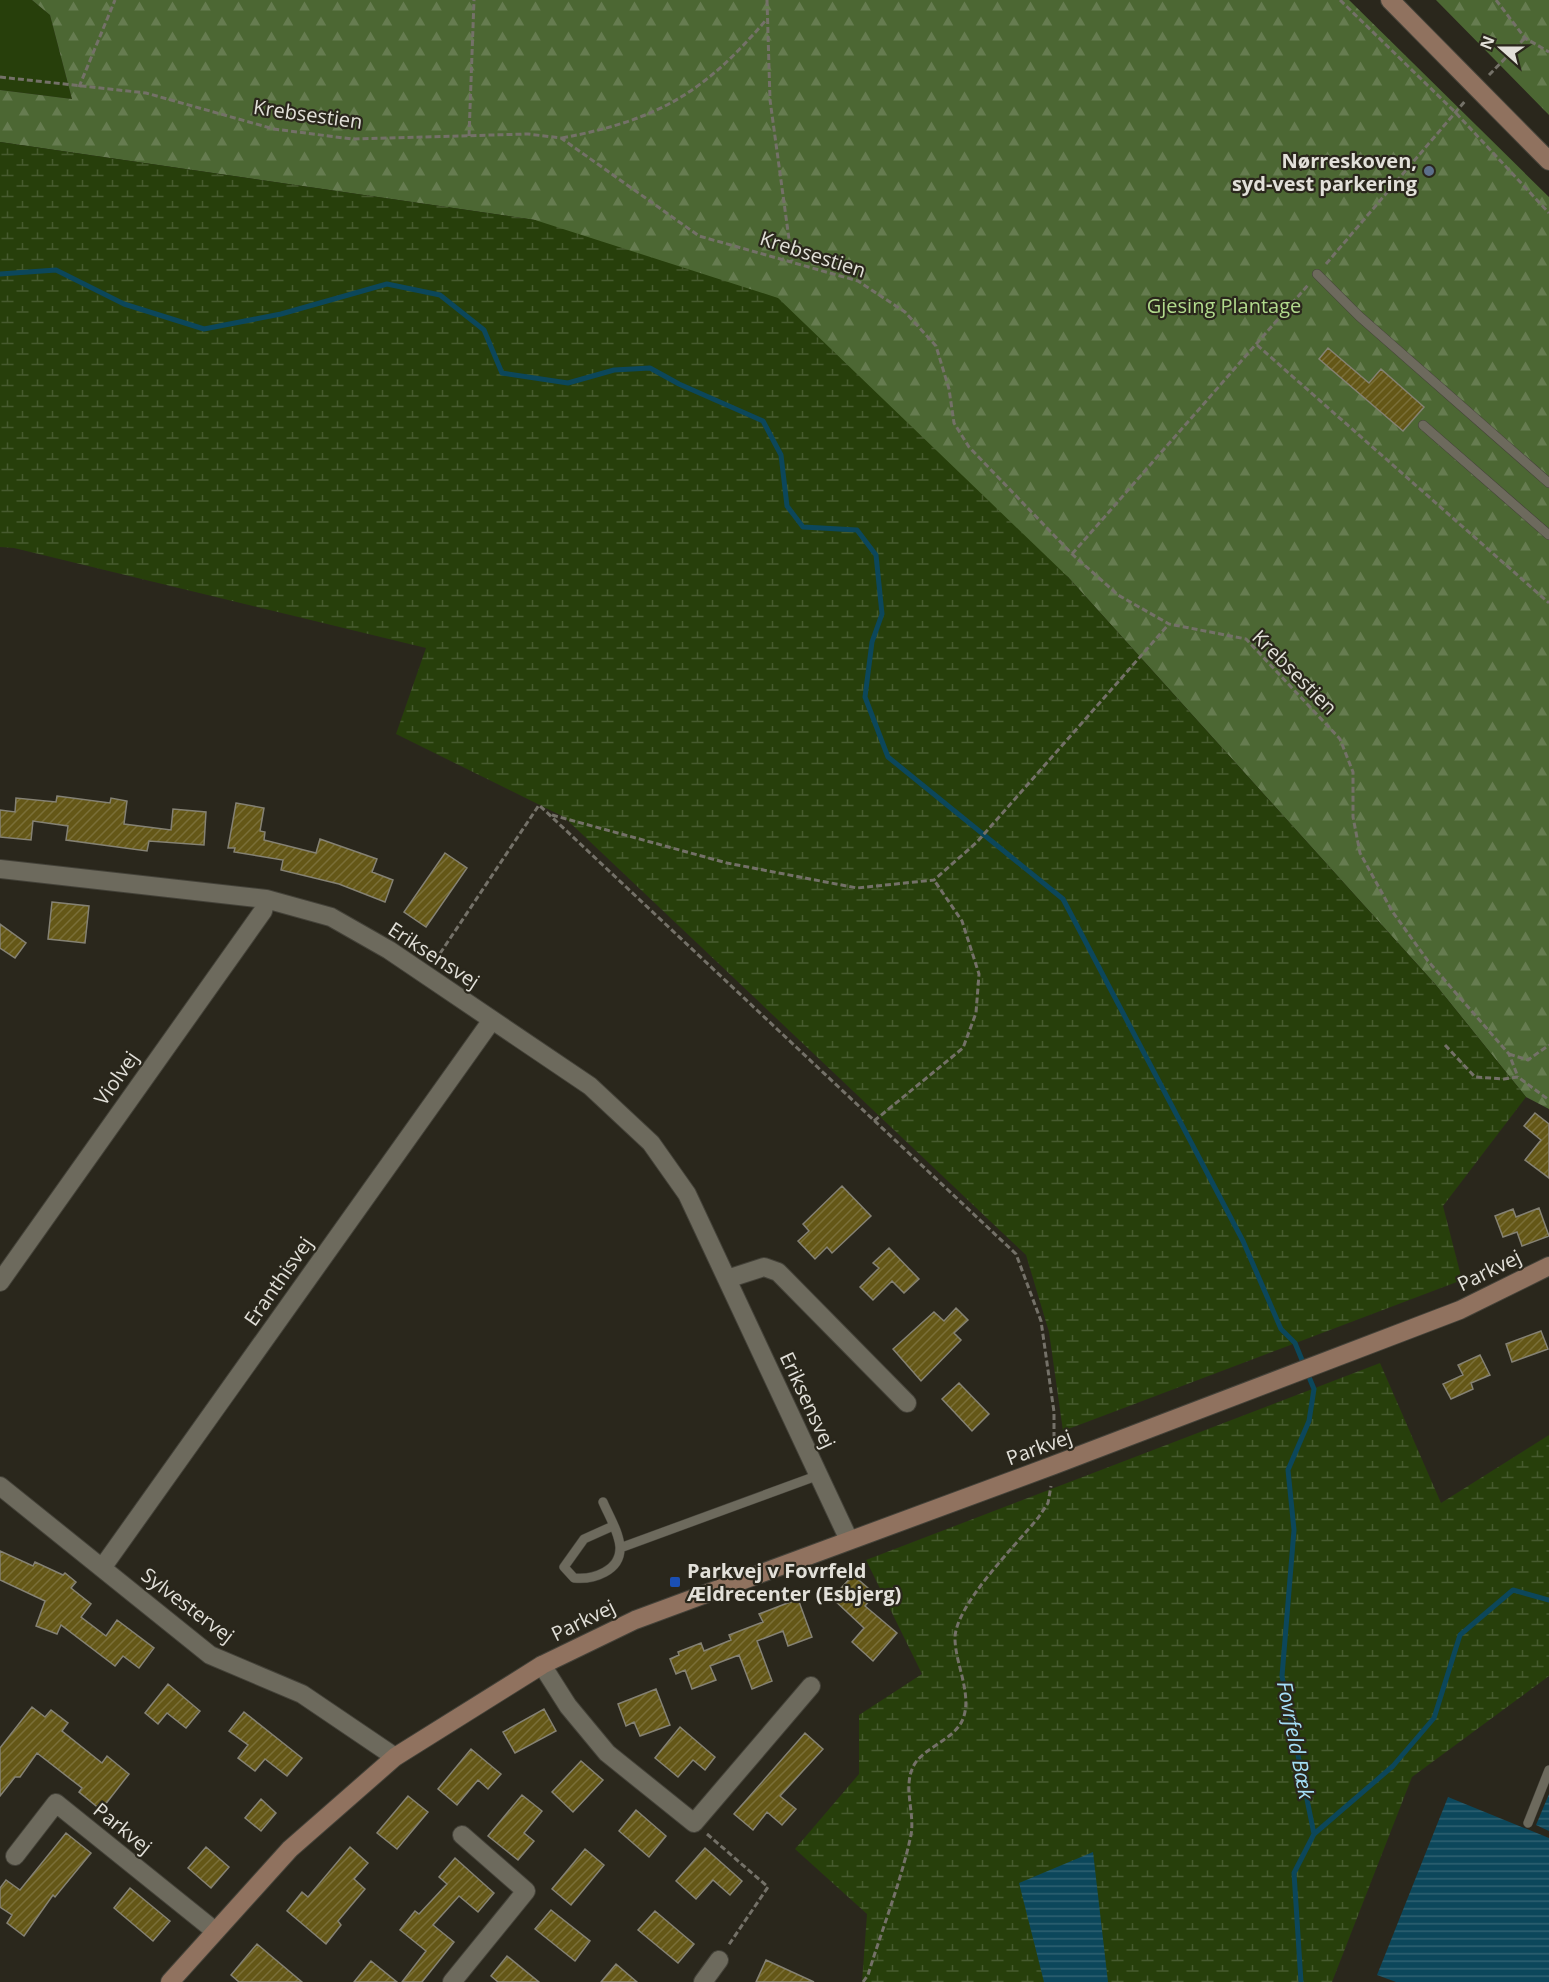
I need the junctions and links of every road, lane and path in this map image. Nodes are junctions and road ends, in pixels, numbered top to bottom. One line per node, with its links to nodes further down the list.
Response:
1 (115, 0): 11 (path)
2 (474, 0): 14 (path)
3 (767, 0): 7 (path)
4 (1340, 0): 13 (path)
5 (1390, 0): 12 (street)
6 (1496, 0): 8 (path)
7 (767, 19): 15 (path); 18 (path)
8 (1525, 38): 9 (path); 12 (path)
9 (1549, 52)
10 (0, 77): 11 (path, Krebsestien)
11 (78, 87): 14 (path, Krebsestien)
12 (1477, 87): 13 (path); 16 (street)
13 (1455, 112): 17 (path); 19 (path)
14 (469, 135): 15 (path, Krebsestien)
15 (561, 138): 18 (path, Krebsestien)
16 (1549, 161)
17 (1549, 213)
18 (792, 261): 24 (path, Krebsestien)
19 (1317, 274): 20 (path); 22 (lane)
20 (1257, 345): 24 (path); 25 (path)
21 (1423, 425): 23 (lane)
22 (1549, 483)
23 (1549, 535)
24 (1072, 554): 26 (path, Krebsestien)
25 (1549, 603)
26 (1169, 624): 29 (path); 35 (path, Krebsestien)
27 (549, 814): 29 (path); 31 (path); 38 (path)
28 (0, 869): 30 (street, Eriksensvej)
29 (934, 880): 38 (path)
30 (266, 899): 31 (street, Eriksensvej); 41 (street, Violvej)
31 (426, 975): 32 (street, Eriksensvej)
32 (492, 1020): 40 (street, Eriksensvej); 50 (street, Eranthisvej)
33 (1445, 1045): 36 (path)
34 (1549, 1045): 35 (path)
35 (1509, 1054): 36 (path, Krebsestien)
36 (1518, 1077): 37 (path)
37 (1549, 1100)
38 (874, 1121): 43 (path)
39 (1549, 1266): 43 (street, Parkvej)
40 (727, 1279): 42 (street); 44 (street, Eriksensvej)
41 (0, 1282)
42 (907, 1403)
43 (1054, 1465): 48 (street, Parkvej); 64 (path)
44 (819, 1475): 48 (street, Eriksensvej); 49 (lane)
45 (0, 1486): 50 (street, Sylvestervej)
46 (603, 1502): 47 (lane)
47 (613, 1526): 49 (lane); 49 (lane)
48 (849, 1540): 51 (street, Parkvej)
49 (620, 1548)
50 (102, 1568): 53 (street, Sylvestervej)
51 (542, 1665): 53 (street, Parkvej); 55 (street, Parkvej)
52 (811, 1686): 55 (street)
53 (395, 1757): 59 (street, Parkvej)
54 (1549, 1770): 56 (lane)
55 (694, 1823): 60 (path)
56 (1528, 1823)
57 (462, 1835): 62 (street)
58 (15, 1856): 59 (street, Parkvej)
59 (215, 1931): 61 (street, Parkvej)
60 (719, 1960): 63 (street)
61 (170, 1982)
62 (452, 1982)
63 (703, 1982)
64 (863, 1982)

